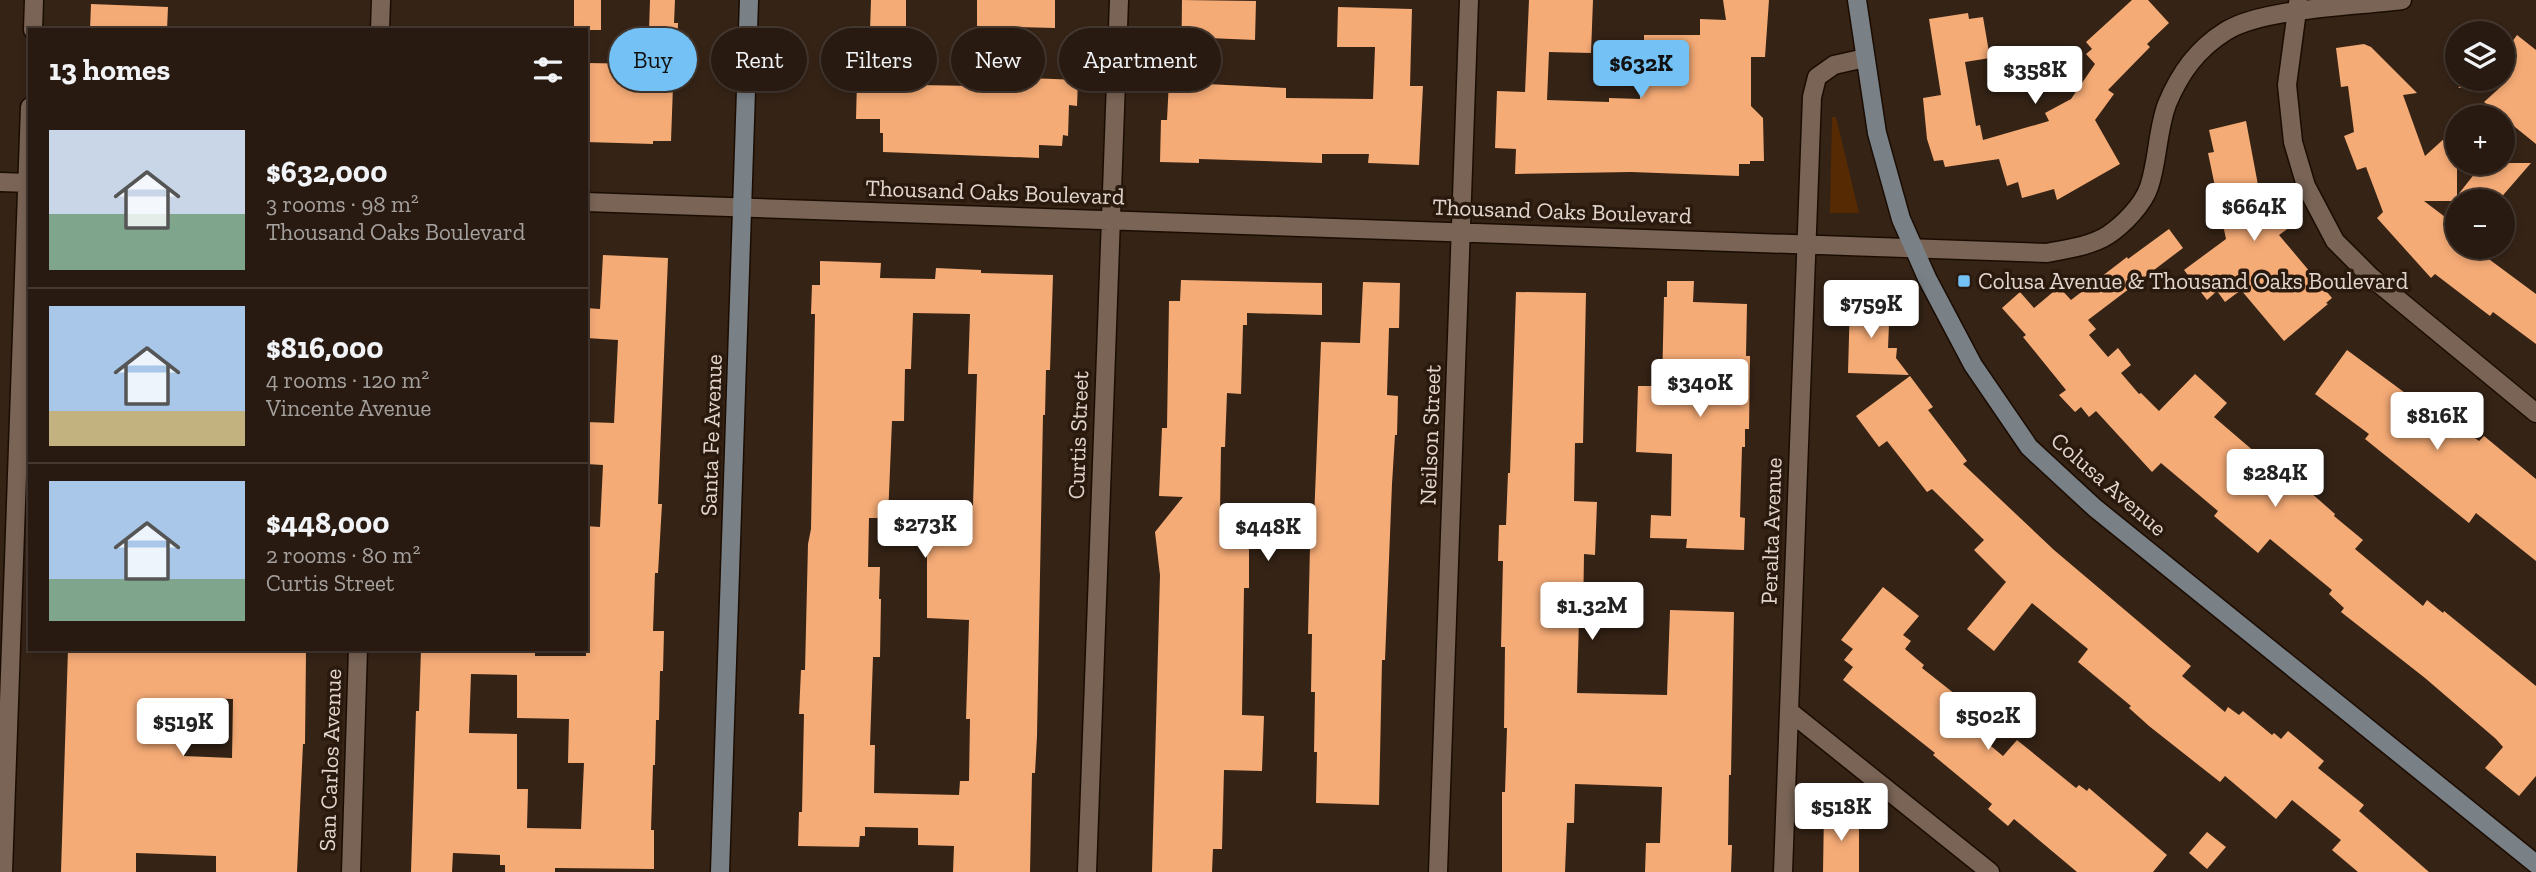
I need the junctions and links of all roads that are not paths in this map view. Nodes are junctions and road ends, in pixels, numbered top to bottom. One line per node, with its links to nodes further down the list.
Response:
1 (34, 0): 9 (street)
2 (381, 0): 10 (street)
3 (749, 0): 15 (street, Santa Fe Avenue)
4 (1119, 0): 16 (street, Curtis Street)
5 (1469, 0): 17 (street, Neilson Street)
6 (1857, 0): 11 (street, Colusa Avenue)
7 (2402, 0): 8 (street, Thousand Oaks Boulevard)
8 (2297, 6): 19 (street, Thousand Oaks Boulevard); 20 (street)
9 (33, 28)
10 (380, 28)
11 (1865, 58): 18 (street, Peralta Avenue); 19 (street, Colusa Avenue)
12 (0, 182): 13 (street)
13 (28, 183): 24 (street)
14 (588, 202): 15 (street, Thousand Oaks Boulevard)
15 (742, 208): 16 (street, Thousand Oaks Boulevard); 26 (street, Santa Fe Avenue)
16 (1110, 221): 17 (street, Thousand Oaks Boulevard); 27 (street, Curtis Street)
17 (1462, 231): 18 (street, Thousand Oaks Boulevard); 28 (street, Neilson Street)
18 (1805, 245): 19 (street, Thousand Oaks Boulevard); 22 (street, Peralta Avenue)
19 (1914, 250): 23 (street, Colusa Avenue)
20 (2536, 413)
21 (358, 651): 25 (street, San Carlos Avenue)
22 (1789, 711): 29 (street, Peralta Avenue); 30 (street)
23 (2536, 864)
24 (3, 872)
25 (351, 872)
26 (720, 872)
27 (1087, 872)
28 (1438, 872)
29 (1783, 872)
30 (1990, 872)

